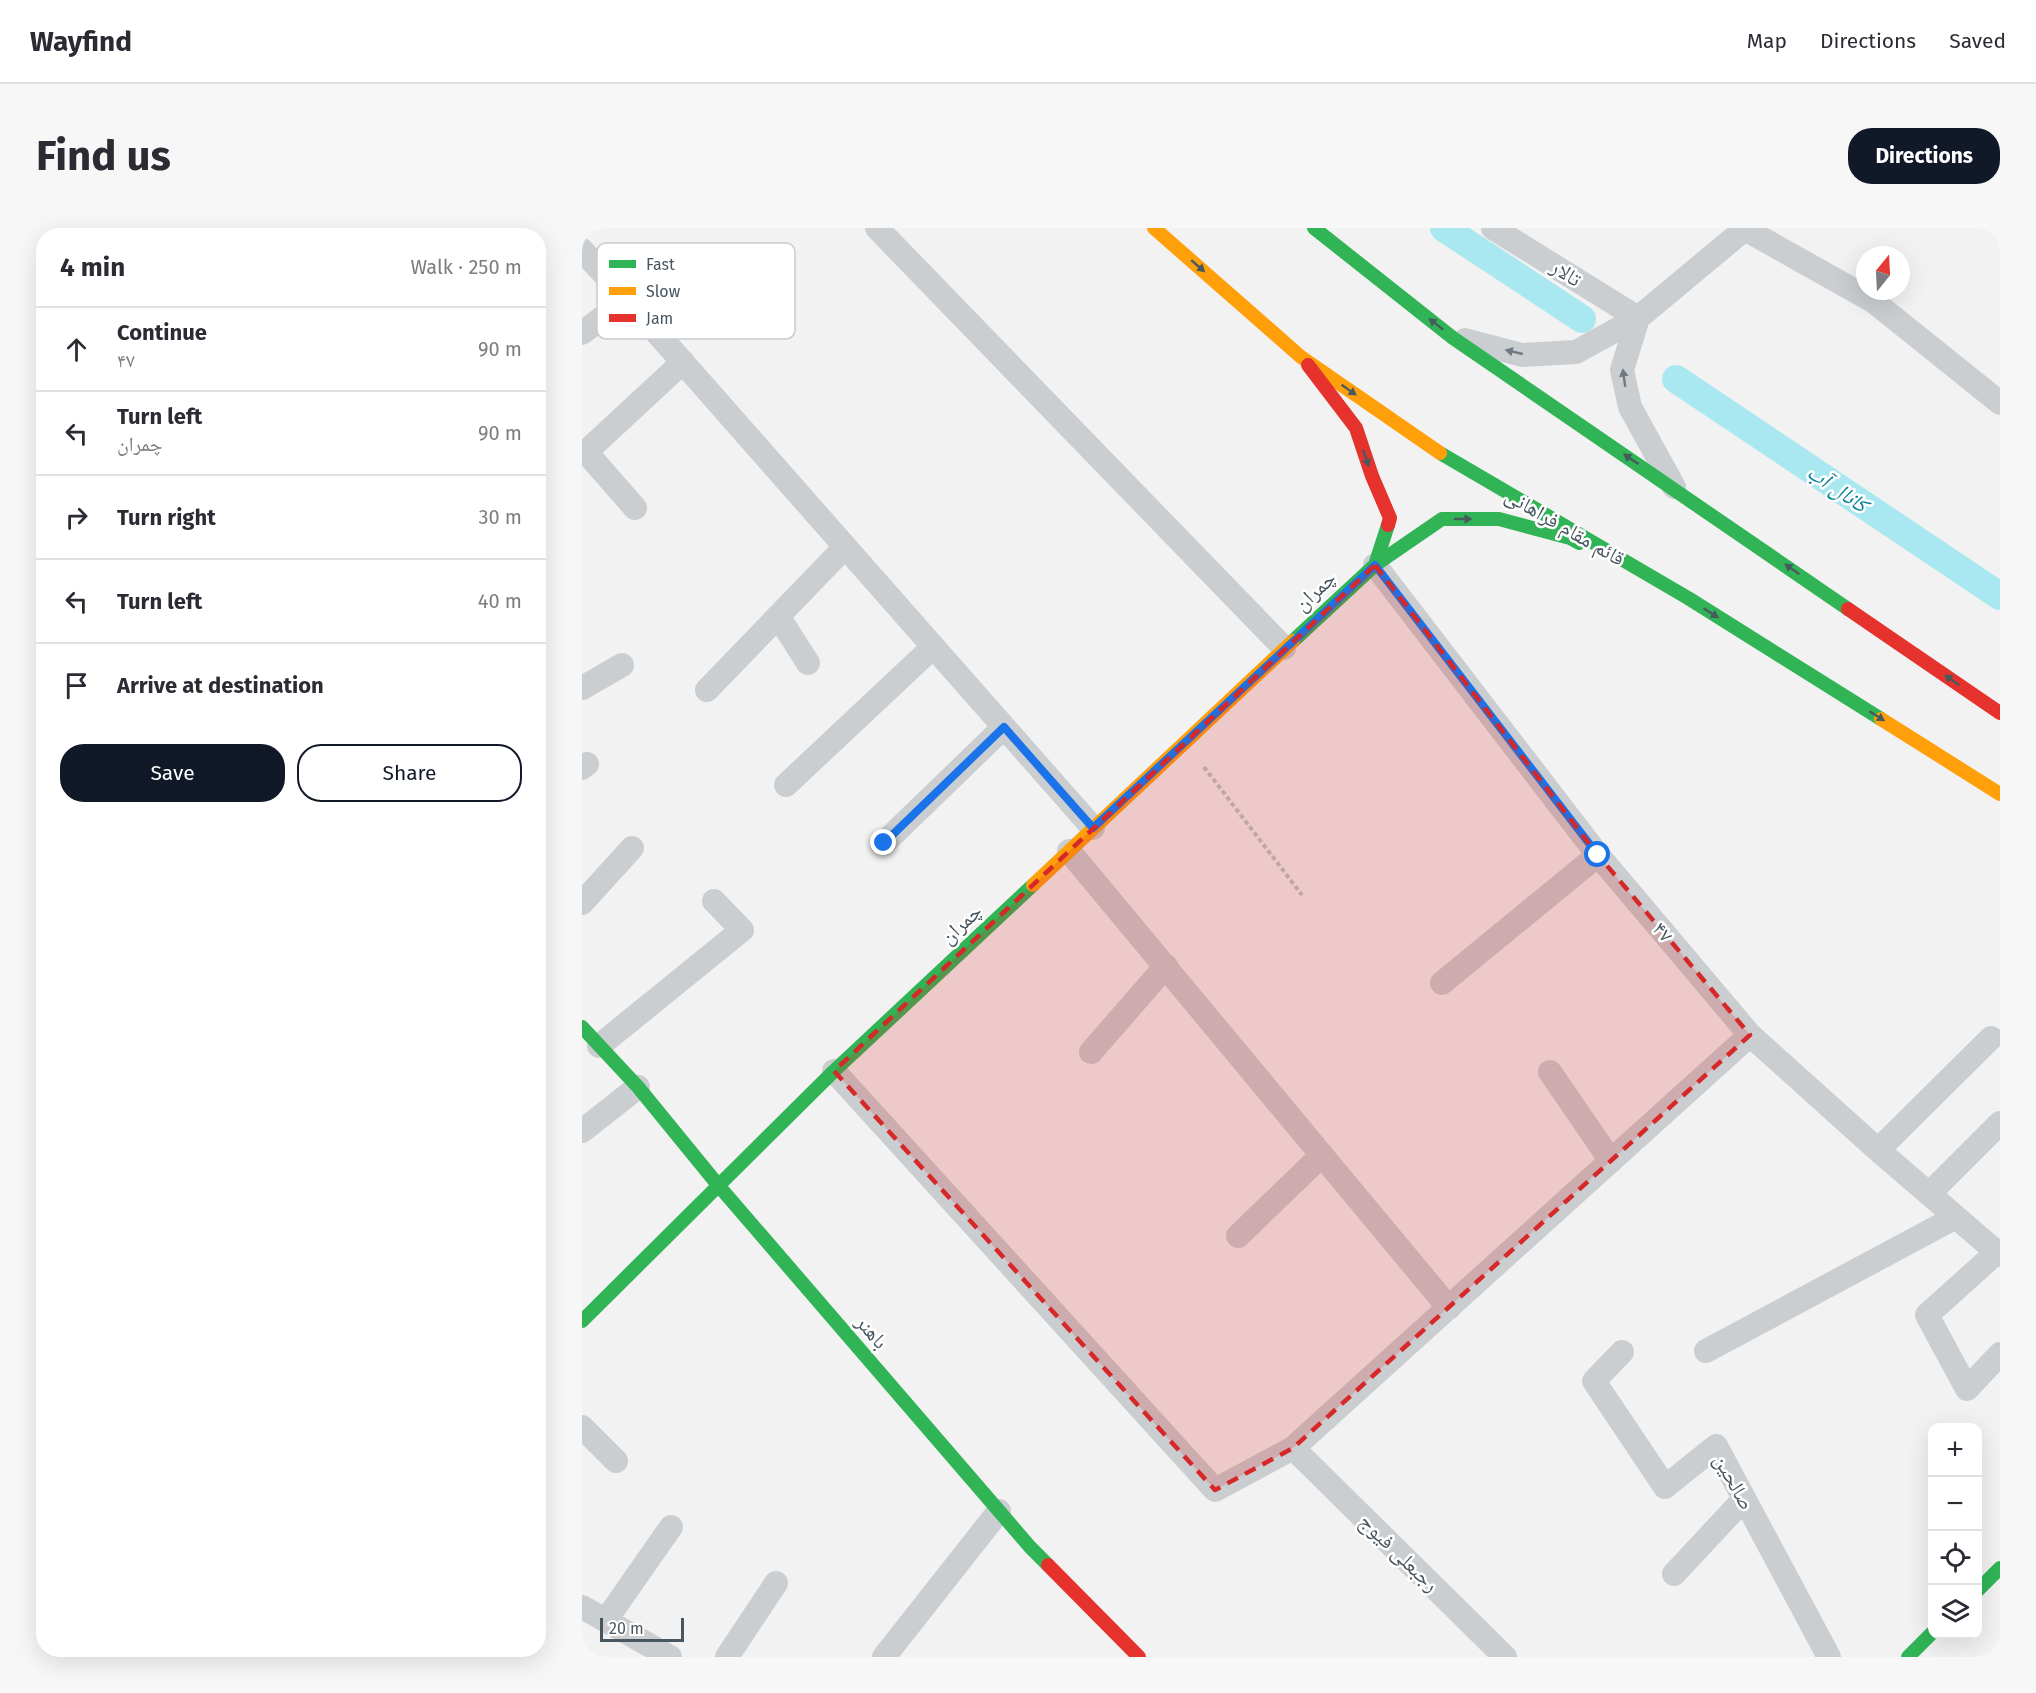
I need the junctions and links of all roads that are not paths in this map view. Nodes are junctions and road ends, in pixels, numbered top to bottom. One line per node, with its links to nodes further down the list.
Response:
1 (877, 228): 23 (street)
2 (1154, 228): 13 (street, قائم مقام فراهانی, one-way to 13)
3 (1314, 228): 11 (street, one-way to 3)
4 (1493, 228): 8 (street, تالار)
5 (1744, 229): 8 (street); 15 (street)
6 (582, 250): 7 (street)
7 (597, 266)
8 (1638, 318): 11 (street, one-way to 11); 16 (street, one-way to 8)
9 (597, 322): 10 (street)
10 (582, 333)
11 (1453, 338): 16 (street, one-way to 11)
12 (663, 339): 14 (street)
13 (1301, 357): 19 (street, one-way to 19); 20 (street, قائم مقام فراهانی, one-way to 20)
14 (683, 362): 17 (street); 18 (street)
15 (2000, 403)
16 (1674, 487): 28 (street, one-way to 16)
17 (635, 508)
18 (845, 547): 21 (street); 22 (street)
19 (1375, 565): 20 (street, چمران, one-way to 20); 23 (street, چمران); 36 (street, ۴۷)
20 (1688, 598): 31 (street, قائم مقام فراهانی, one-way to 31)
21 (778, 616): 24 (street); 27 (street)
22 (933, 646): 29 (street); 30 (street)
23 (1284, 648): 32 (street, چمران)
24 (808, 663)
25 (622, 665): 26 (street)
26 (582, 688)
27 (707, 690)
28 (2000, 714)
29 (1004, 727): 32 (street); 33 (street)
30 (786, 785)
31 (2000, 794)
32 (1093, 828): 35 (street, چمران)
33 (884, 843)
34 (632, 848): 38 (street)
35 (1069, 851): 39 (street); 46 (street, چمران)
36 (1598, 855): 40 (street); 42 (street, ۴۷)
37 (714, 901): 44 (street)
38 (582, 903)
39 (1166, 966): 45 (street); 52 (street)
40 (1442, 982)
41 (582, 1027): 44 (street, باهنر)
42 (1750, 1035): 51 (street, ۴۷); 53 (street)
43 (1991, 1038): 51 (street)
44 (599, 1046): 48 (street, باهنر)
45 (1091, 1052)
46 (834, 1071): 54 (street, چمران); 65 (street)
47 (1550, 1071): 53 (street)
48 (638, 1087): 50 (street); 54 (street, باهنر)
49 (2000, 1123): 55 (street)
50 (582, 1131)
51 (1878, 1150): 55 (street, ۴۷)
52 (1322, 1155): 57 (street); 59 (street)
53 (1611, 1161): 59 (street)
54 (718, 1185): 60 (street, چمران); 68 (street, باهنر)
55 (1929, 1194): 56 (street, ۴۷)
56 (1956, 1217): 58 (street, ۴۷); 61 (street)
57 (1238, 1236)
58 (1999, 1253): 63 (street)
59 (1449, 1308): 65 (street)
60 (582, 1321)
61 (1706, 1351)
62 (1622, 1352): 67 (street, صالحین)
63 (2000, 1354)
64 (582, 1427): 66 (street)
65 (1293, 1448): 81 (street, رجبعلی فیوج)
66 (616, 1461)
67 (1744, 1499): 71 (street); 82 (street, صالحین)
68 (999, 1511): 79 (street); 80 (street, باهنر)
69 (670, 1527): 75 (street)
70 (2000, 1568): 73 (street)
71 (1674, 1574)
72 (776, 1583): 78 (street)
73 (1982, 1585)
74 (582, 1607): 75 (street)
75 (606, 1620): 77 (street)
76 (1928, 1637): 83 (street)
77 (670, 1657)
78 (727, 1657)
79 (884, 1657)
80 (1139, 1657)
81 (1505, 1657)
82 (1829, 1657)
83 (1908, 1657)

